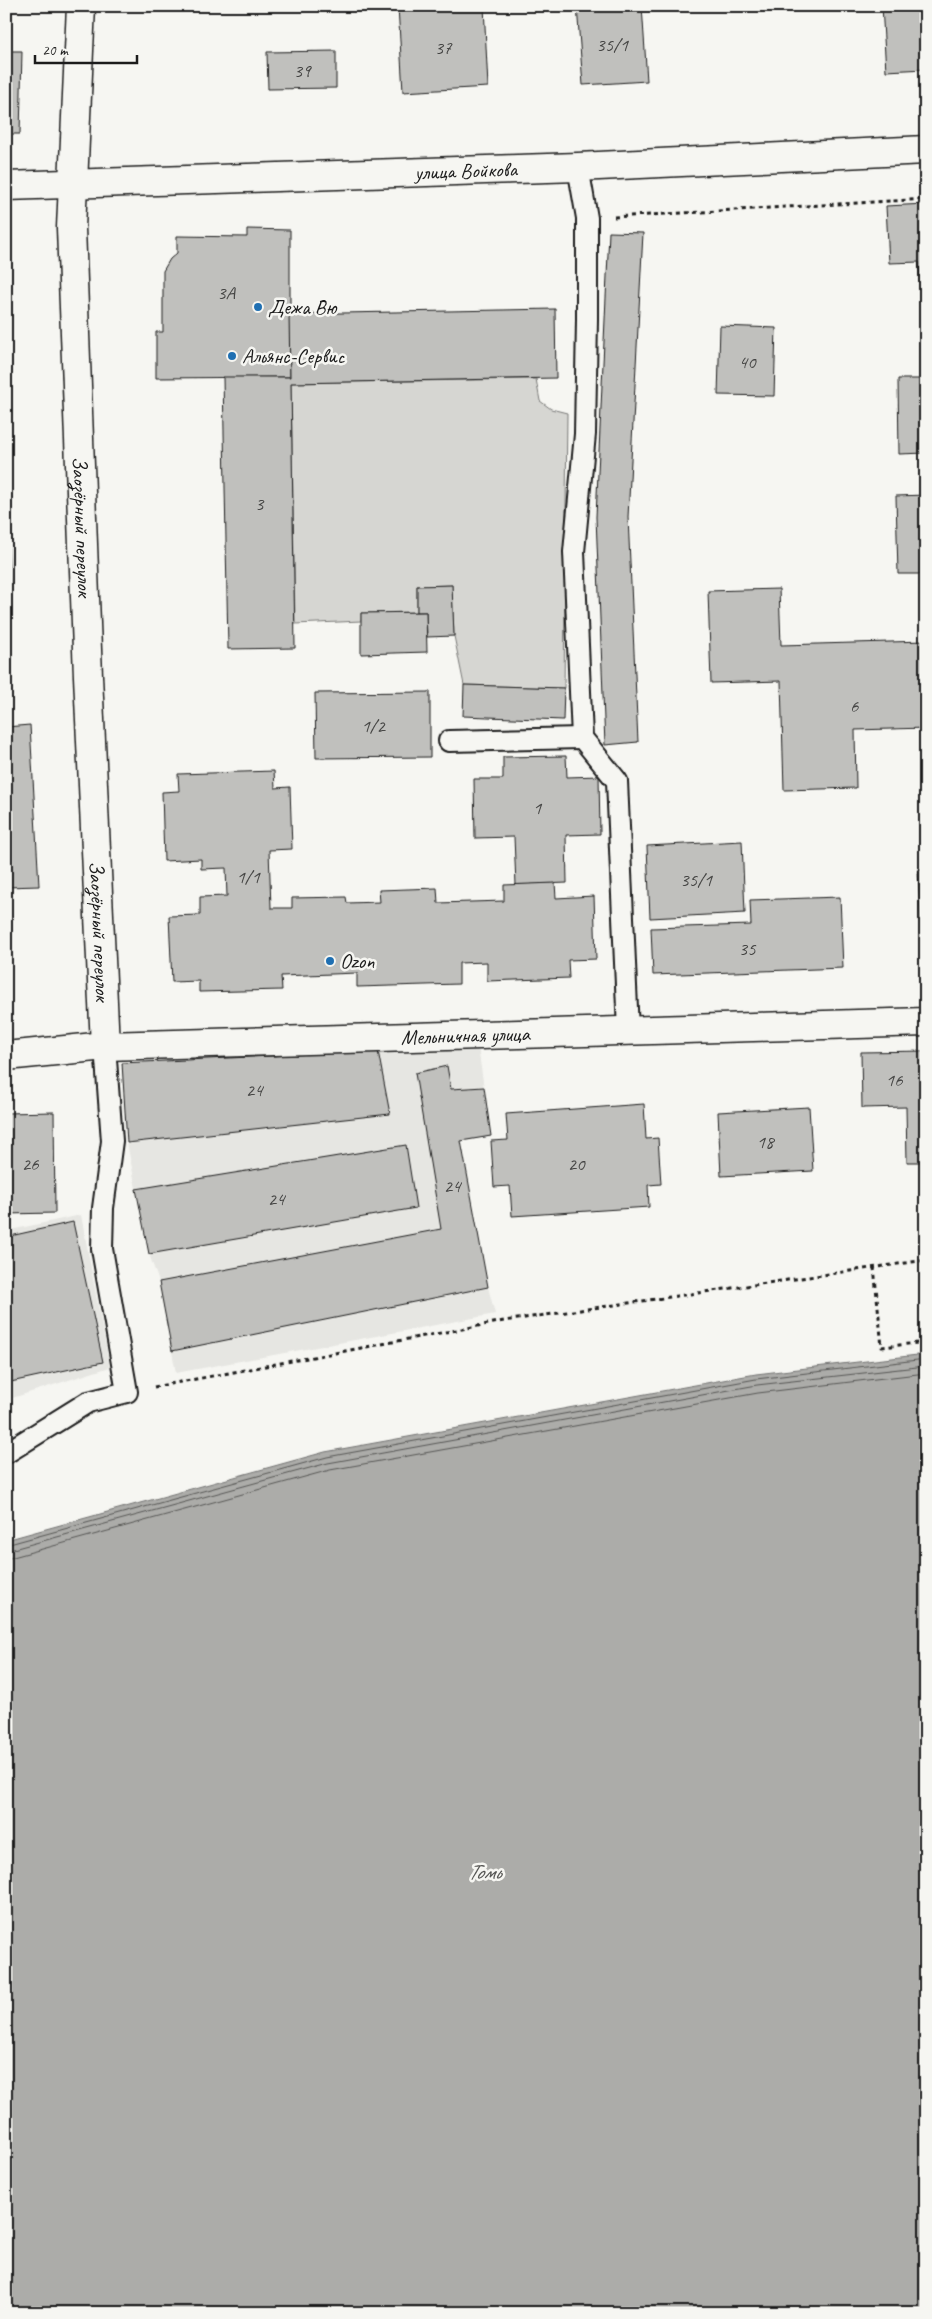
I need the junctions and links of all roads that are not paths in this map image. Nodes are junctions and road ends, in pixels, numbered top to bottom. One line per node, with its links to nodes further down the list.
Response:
1 (81, 6): 4 (street, Заозёрный переулок)
2 (926, 150): 3 (street, улица Войкова)
3 (578, 167): 4 (street, улица Войкова); 6 (lane)
4 (73, 184): 5 (street, улица Войкова); 10 (street, Заозёрный переулок)
5 (6, 186)
6 (582, 738): 7 (lane); 9 (lane)
7 (449, 741)
8 (926, 1022): 9 (street, Мельничная улица)
9 (628, 1031): 10 (street, Мельничная улица)
10 (105, 1046): 11 (street, Мельничная улица); 12 (lane)
11 (6, 1056)
12 (6, 1453)

